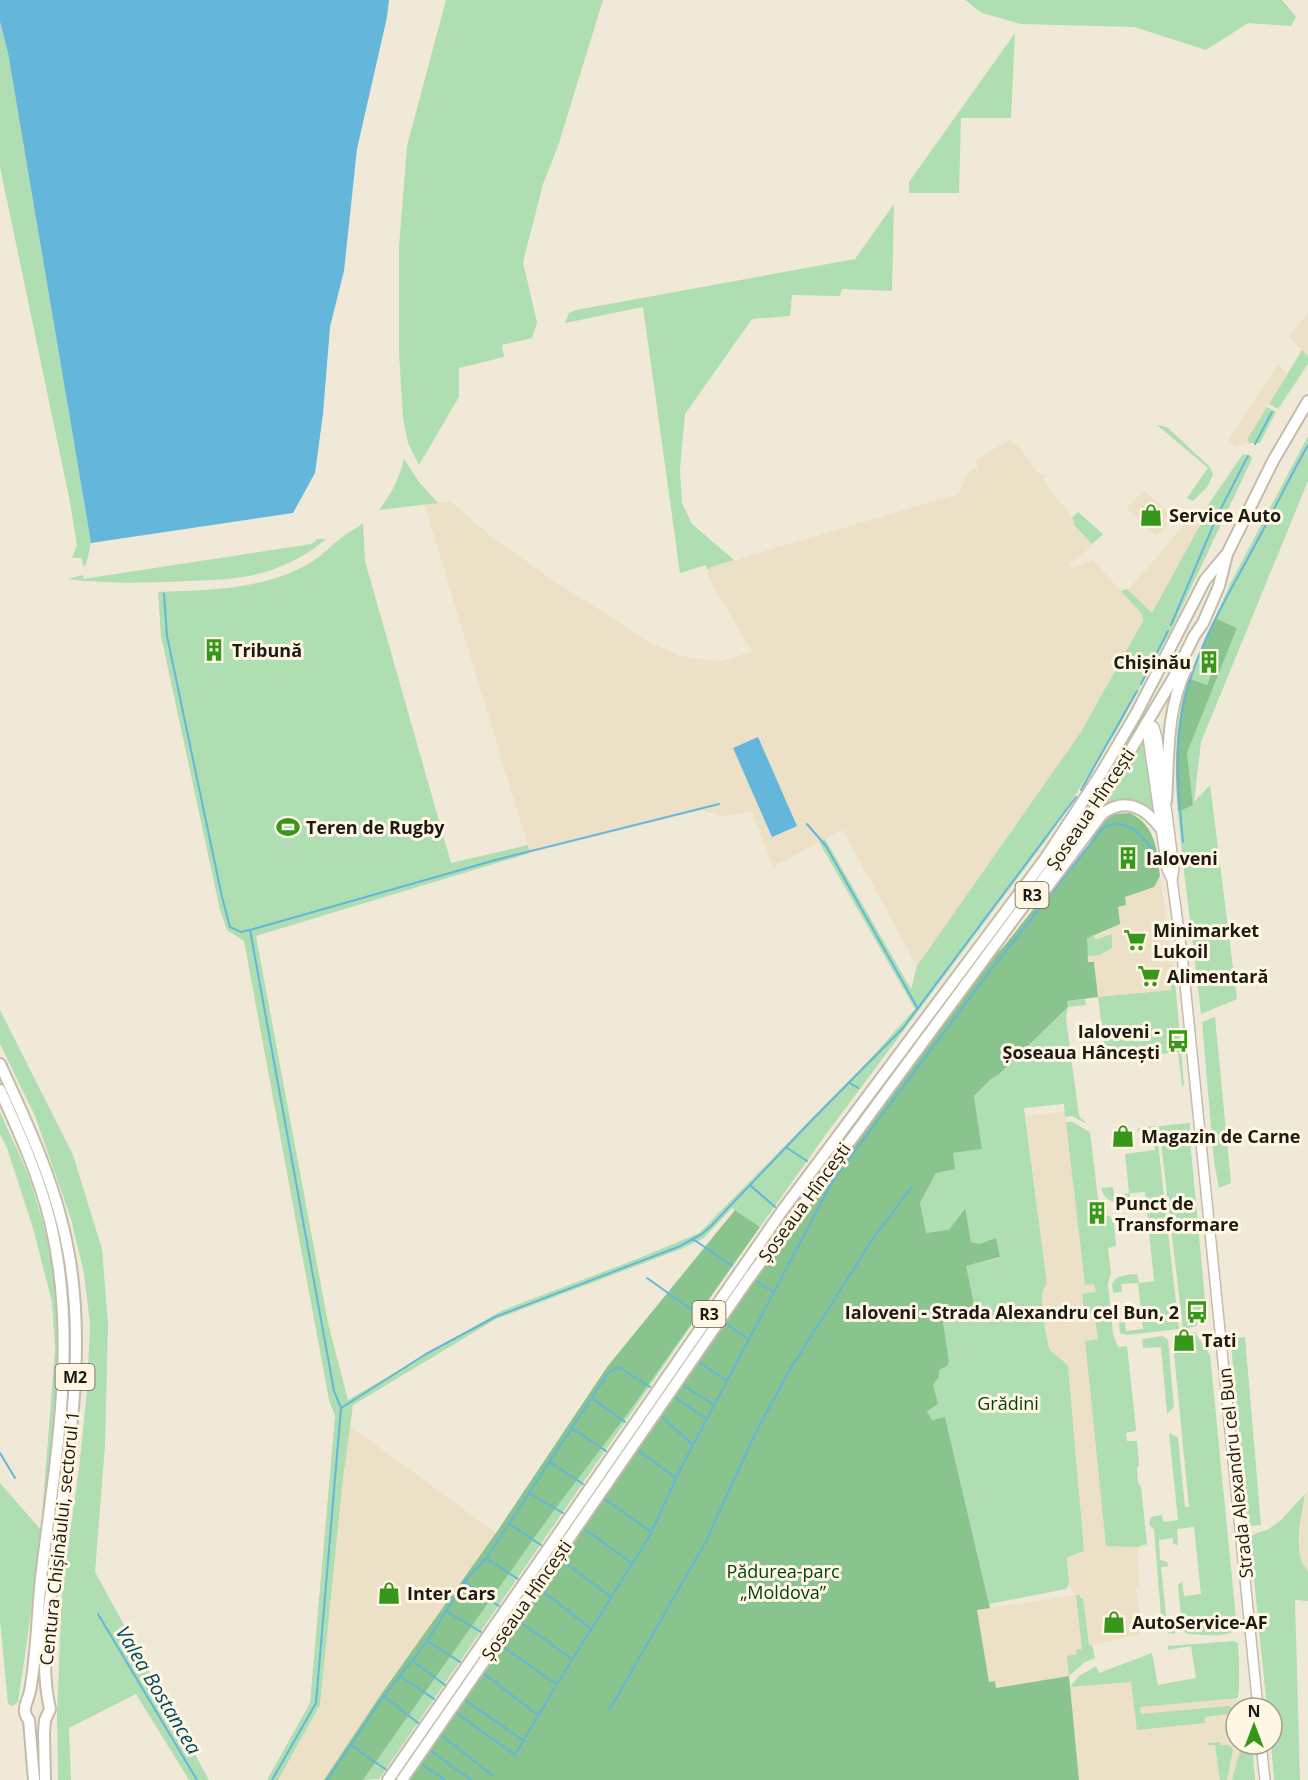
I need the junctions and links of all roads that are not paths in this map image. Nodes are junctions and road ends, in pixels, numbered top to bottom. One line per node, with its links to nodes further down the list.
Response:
1 (1308, 401): 2 (highway, R3)
2 (1227, 554): 3 (highway, R3); 4 (highway, R3)
3 (1189, 615): 5 (highway, R3); 6 (highway, Șoseaua Hîncești / R3)
4 (1203, 622): 5 (highway, Șoseaua Hîncești / R3); 7 (highway, R3)
5 (1145, 723): 6 (highway); 7 (main road, Strada Alexandru cel Bun); 8 (main road, Strada Alexandru cel Bun); 9 (highway, R3); 11 (highway, Șoseaua Hîncești / R3)
6 (1125, 732): 9 (highway, Șoseaua Hîncești / R3)
7 (1166, 801): 10 (main road, Strada Alexandru cel Bun)
8 (1162, 830): 10 (main road, Strada Alexandru cel Bun); 11 (highway, R3)
9 (1045, 859): 20 (highway, Șoseaua Hîncești / R3)
10 (1172, 880): 14 (main road, Strada Alexandru cel Bun)
11 (958, 994): 23 (highway, Șoseaua Hîncești / R3)
12 (0, 1064): 16 (highway, Centura Chișinăului, sectorul 1 / M2)
13 (0, 1090): 15 (highway, Centura Chișinăului, sectorul 1 / M2)
14 (1257, 1696)
15 (28, 1700): 16 (highway); 17 (highway, Centura Chișinăului, sectorul 1 / M2)
16 (47, 1701): 18 (highway, Centura Chișinăului, sectorul 1 / M2)
17 (29, 1720): 18 (highway); 21 (highway, Centura Chișinăului, sectorul 1 / M2)
18 (45, 1720): 22 (highway, Centura Chișinăului, sectorul 1 / M2)
19 (1263, 1756): 24 (main road)
20 (387, 1779)
21 (33, 1780)
22 (45, 1780)
23 (402, 1780)
24 (1265, 1780)

